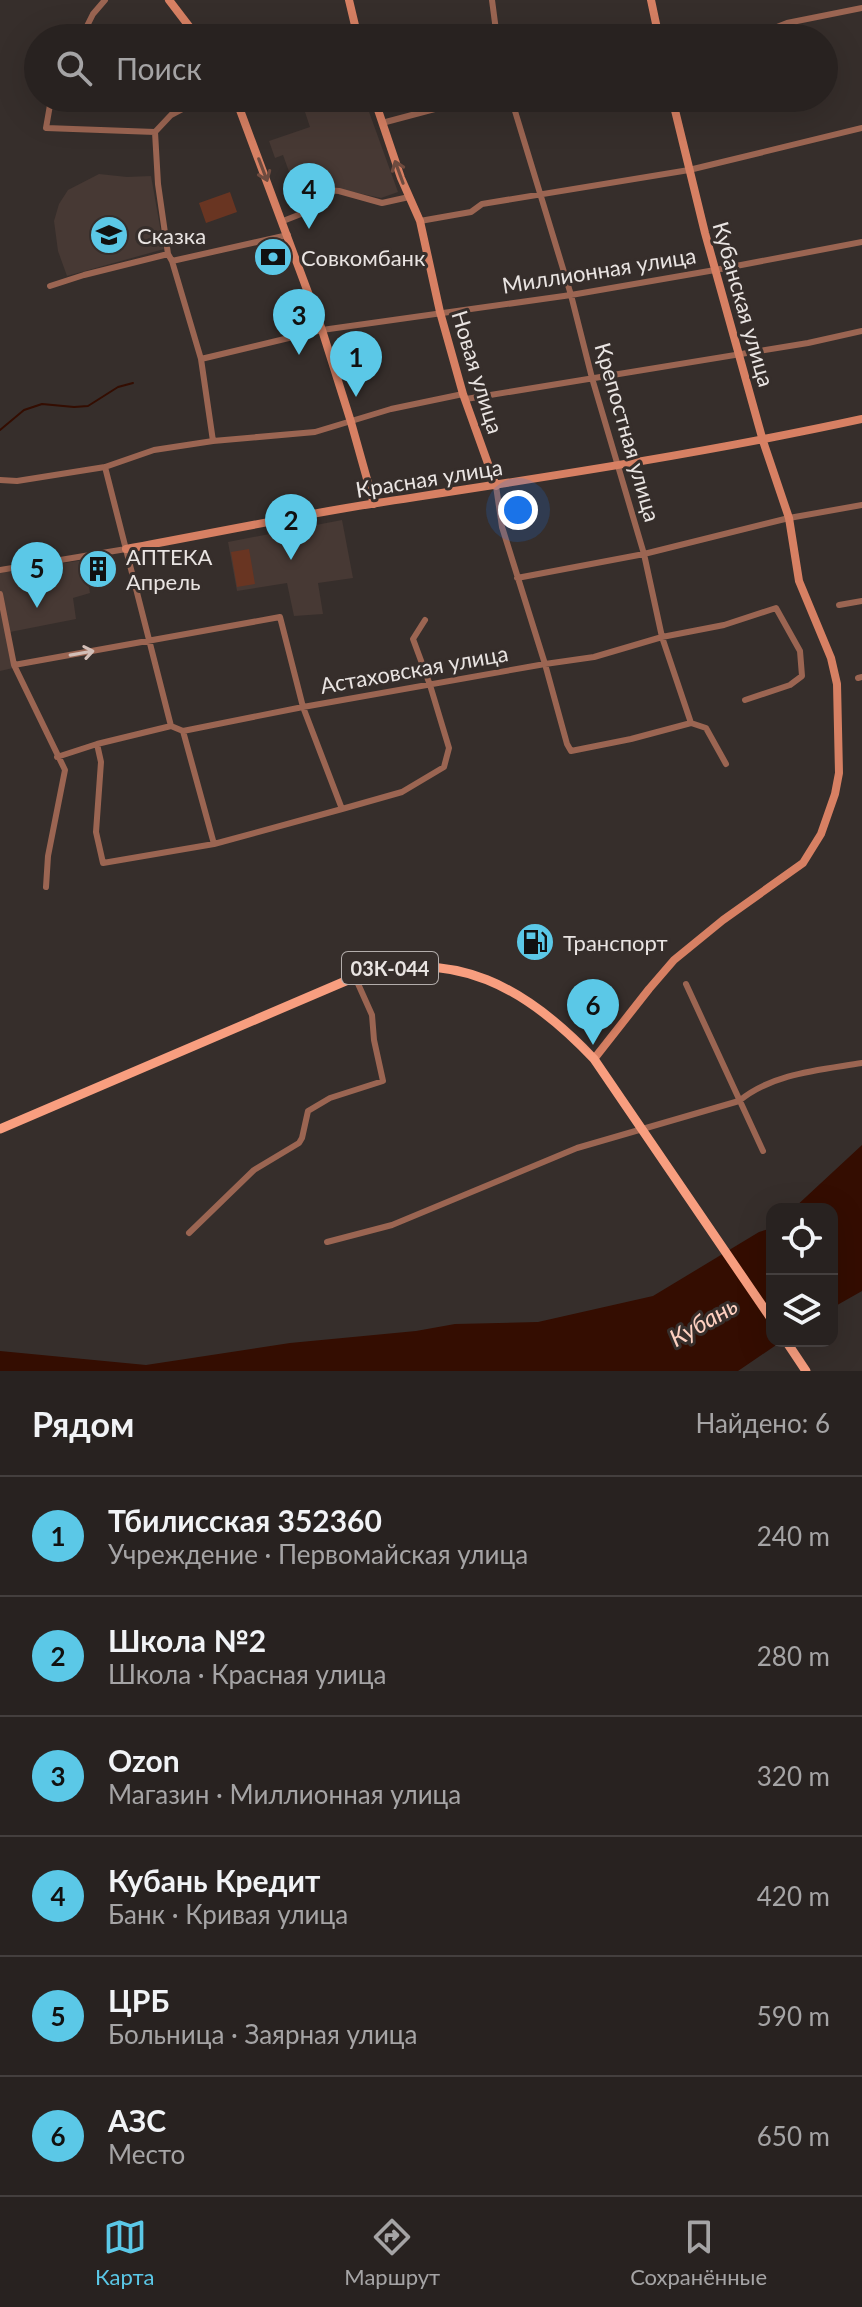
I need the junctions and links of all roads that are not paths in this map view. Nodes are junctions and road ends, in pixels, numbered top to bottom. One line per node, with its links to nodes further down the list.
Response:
1 (105, 0): 7 (street)
2 (169, 0): 8 (street)
3 (349, 0): 9 (street)
4 (492, 0): 10 (street)
5 (651, 0): 11 (street)
6 (862, 8): 12 (street)
7 (88, 24)
8 (187, 24)
9 (355, 24)
10 (495, 24)
11 (656, 24)
12 (784, 24)
13 (49, 112): 22 (street)
14 (177, 112): 22 (street)
15 (241, 112): 26 (street, one-way to 26)
16 (378, 112): 20 (street, Новая улица)
17 (423, 112): 20 (street)
18 (515, 112): 24 (street, Крепостная улица)
19 (675, 112): 23 (street, Кубанская улица)
20 (382, 123): 25 (street, Новая улица, one-way to 20)
21 (862, 128): 23 (street)
22 (155, 132): 30 (street)
23 (689, 170): 24 (street); 31 (street, Кубанская улица)
24 (539, 193): 27 (street); 33 (street, Крепостная улица)
25 (409, 197): 26 (street); 27 (street, Новая улица)
26 (283, 221): 28 (street)
27 (420, 221): 34 (street, Новая улица)
28 (288, 235): 30 (street); 35 (street)
29 (862, 242): 31 (street, Миллионная улица)
30 (170, 258): 32 (street); 38 (street)
31 (715, 270): 33 (street, Миллионная улица); 37 (street, Кубанская улица)
32 (50, 286)
33 (571, 295): 34 (street, Миллионная улица); 39 (street, Крепостная улица)
34 (440, 312): 35 (street, Миллионная улица); 40 (street, Новая улица)
35 (322, 330): 38 (street, Миллионная улица); 42 (street)
36 (862, 331): 37 (street)
37 (740, 355): 39 (street); 44 (street, Кубанская улица)
38 (201, 359): 43 (street)
39 (592, 378): 40 (street); 45 (street, Крепостная улица)
40 (464, 396): 42 (street); 48 (street, Новая улица)
41 (862, 419): 44 (street, Красная улица)
42 (351, 422): 43 (street); 49 (street)
43 (213, 441): 46 (street)
44 (763, 441): 45 (street, Красная улица); 51 (street, Кубанская улица)
45 (619, 466): 48 (street, Красная улица); 53 (street, Крепостная улица)
46 (105, 467): 47 (street); 52 (street)
47 (0, 480)
48 (496, 486): 49 (street, Красная улица); 55 (street, Новая улица)
49 (374, 504): 52 (street, Красная улица)
50 (862, 505): 51 (street)
51 (789, 518): 53 (street); 78 (street, Кубанская улица)
52 (126, 549): 54 (street, Красная улица); 61 (street)
53 (644, 554): 55 (street); 60 (street, Крепостная улица)
54 (0, 570)
55 (517, 578): 62 (street, Новая улица)
56 (0, 594): 63 (street)
57 (862, 601): 58 (street)
58 (839, 605)
59 (425, 620): 64 (street)
60 (662, 637): 62 (street, Астаховская улица); 65 (street, Астаховская улица); 67 (street, Крепостная улица)
61 (150, 642): 63 (street, one-way to 61); 66 (street); 68 (street)
62 (545, 664): 64 (street, Астаховская улица); 67 (street, Новая улица)
63 (14, 665): 71 (street)
64 (430, 685): 66 (street, Астаховская улица); 73 (street)
65 (745, 700)
66 (303, 707): 69 (street, Астаховская улица); 73 (street)
67 (691, 723): 72 (street, Крепостная улица)
68 (171, 726): 69 (street); 70 (street)
69 (183, 731): 74 (street)
70 (97, 744): 71 (street); 74 (street)
71 (57, 757): 75 (street)
72 (726, 764)
73 (342, 809): 74 (street)
74 (214, 844)
75 (46, 887)
76 (355, 977): 78 (main road, 03К-044); 81 (main road, 03К-044); 84 (street)
77 (686, 984): 80 (street)
78 (594, 1059): 82 (main road, 03К-044)
79 (862, 1063): 80 (street)
80 (739, 1101): 82 (street); 83 (street)
81 (0, 1129)
82 (643, 1129): 85 (street); 86 (main road, 03К-044)
83 (763, 1151)
84 (189, 1233)
85 (327, 1242)
86 (766, 1311)
87 (790, 1347): 88 (main road)
88 (806, 1371)

